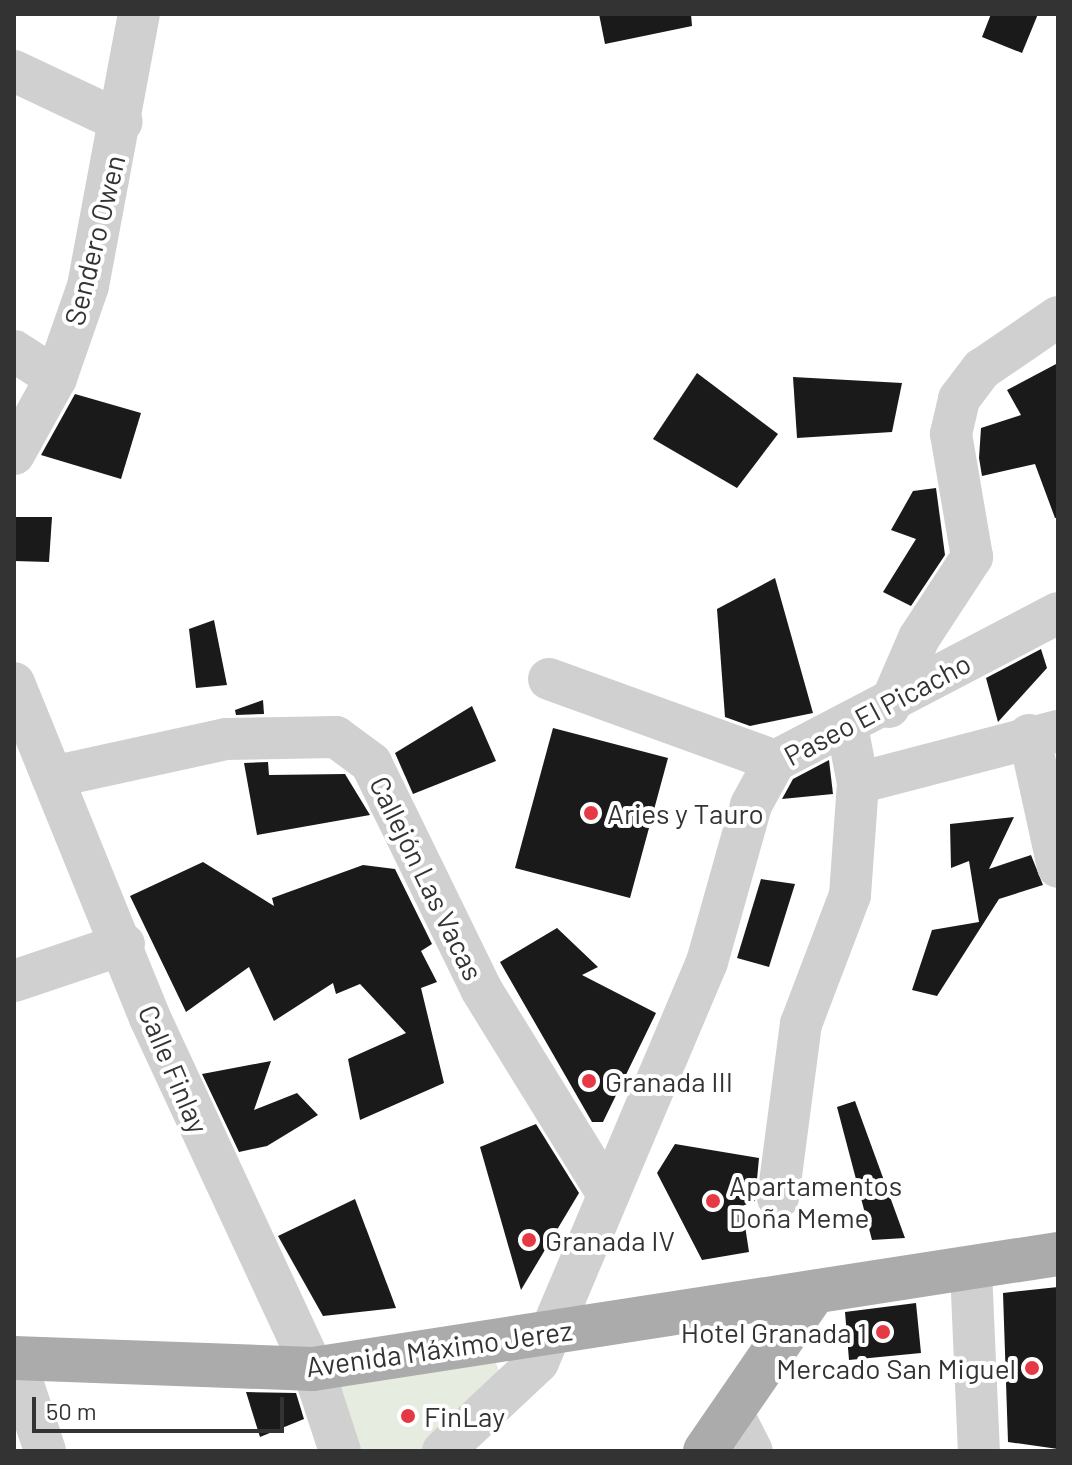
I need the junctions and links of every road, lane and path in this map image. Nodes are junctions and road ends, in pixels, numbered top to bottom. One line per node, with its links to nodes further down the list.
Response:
1 (139, 14): 3 (street, Sendero Owen)
2 (14, 71): 3 (street)
3 (122, 122): 6 (street, Sendero Owen)
4 (1058, 317): 11 (street)
5 (14, 351): 6 (street)
6 (56, 378): 7 (street, Sendero Owen)
7 (14, 454)
8 (1058, 613): 11 (street, Paseo El Picacho)
9 (549, 679): 14 (street)
10 (14, 683): 15 (street, Calle Finlay)
11 (889, 707): 12 (street, Paseo El Picacho)
12 (847, 727): 14 (street, Paseo El Picacho); 16 (street)
13 (1043, 733): 16 (street); 17 (street)
14 (775, 761): 20 (street, Paseo El Picacho)
15 (52, 777): 18 (street, Calle Finlay); 20 (street, Callejón Las Vacas)
16 (858, 783): 21 (street)
17 (1058, 867)
18 (124, 944): 19 (street); 27 (street, Calle Finlay)
19 (14, 981)
20 (607, 1193): 25 (street, Paseo El Picacho)
21 (778, 1198)
22 (1058, 1254): 23 (main road, Avenida Máximo Jerez)
23 (971, 1270): 24 (main road, Avenida Máximo Jerez); 33 (street)
24 (813, 1294): 25 (main road, Avenida Máximo Jerez); 28 (main road)
25 (547, 1335): 27 (main road, Avenida Máximo Jerez); 31 (street, Paseo El Picacho)
26 (14, 1358): 27 (main road, Avenida Máximo Jerez); 29 (street)
27 (313, 1369): 30 (street, Calle Finlay)
28 (743, 1434): 32 (main road)
29 (45, 1451)
30 (340, 1451)
31 (443, 1451)
32 (705, 1451)
33 (979, 1451)

